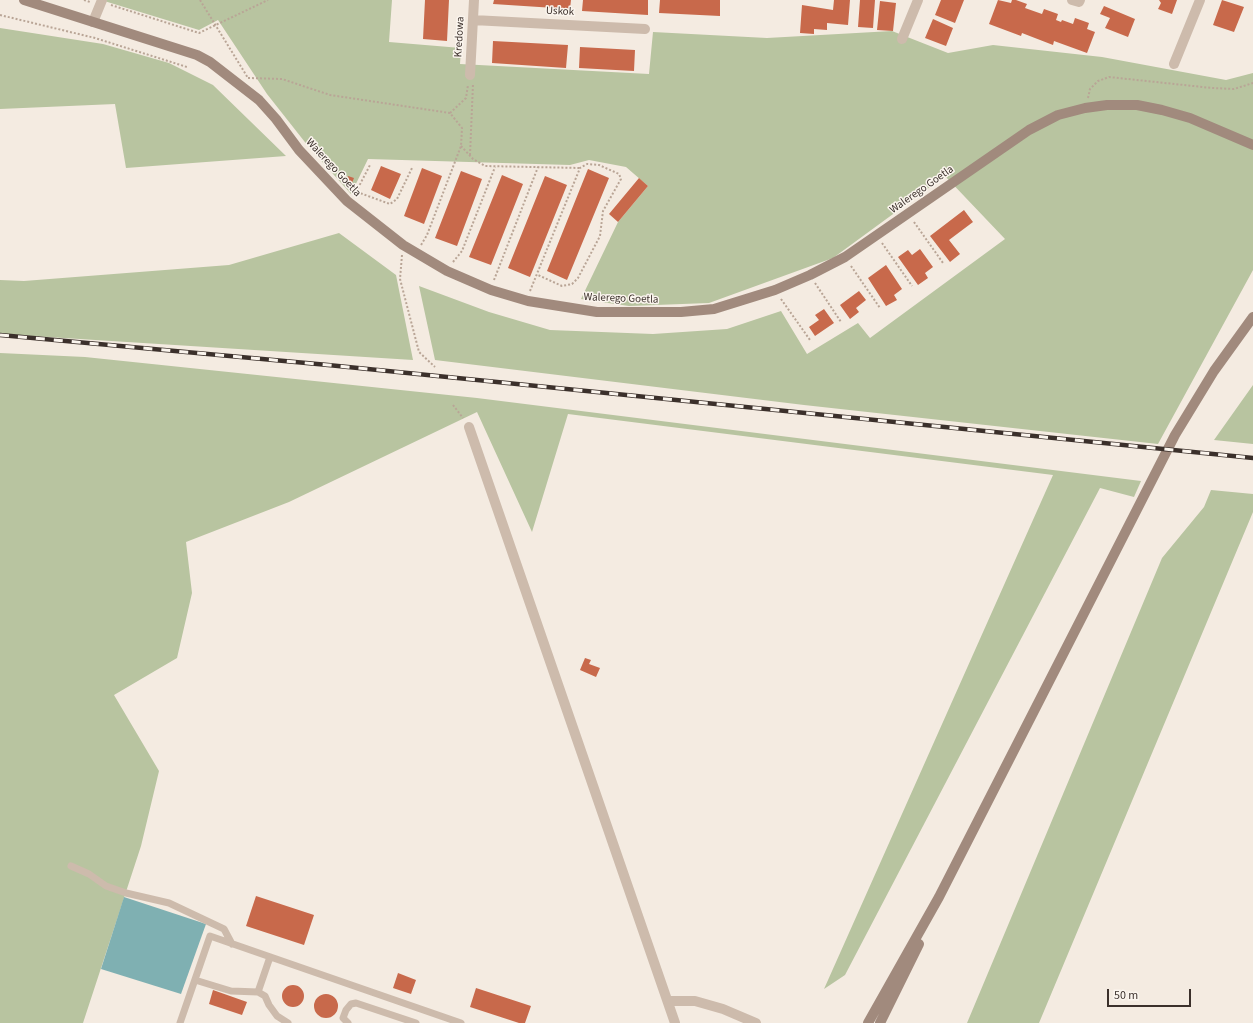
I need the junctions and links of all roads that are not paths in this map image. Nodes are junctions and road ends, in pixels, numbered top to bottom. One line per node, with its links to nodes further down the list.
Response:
1 (24, 0): 9 (street, Walerego Goetla)
2 (474, 0): 8 (street, Kredowa)
3 (918, 0): 11 (street)
4 (1072, 0): 5 (street)
5 (1080, 0)
6 (1200, 0): 12 (street)
7 (104, 2): 9 (street)
8 (473, 20): 10 (street, Uskok); 13 (street, Kredowa)
9 (94, 22): 14 (street, Walerego Goetla)
10 (645, 29)
11 (902, 39)
12 (1174, 64)
13 (470, 76)
14 (1253, 145)
15 (1253, 317): 18 (street)
16 (469, 427): 23 (street)
17 (71, 866): 19 (lane)
18 (939, 896): 31 (street); 32 (street)
19 (232, 944): 20 (lane); 21 (lane)
20 (270, 957): 22 (lane); 28 (lane)
21 (195, 980): 22 (lane); 24 (lane)
22 (258, 992): 25 (lane)
23 (668, 1001): 29 (street); 30 (street)
24 (180, 1023)
25 (288, 1023)
26 (348, 1023): 27 (lane)
27 (416, 1023)
28 (461, 1023)
29 (675, 1023)
30 (756, 1023)
31 (868, 1023)
32 (880, 1023)

